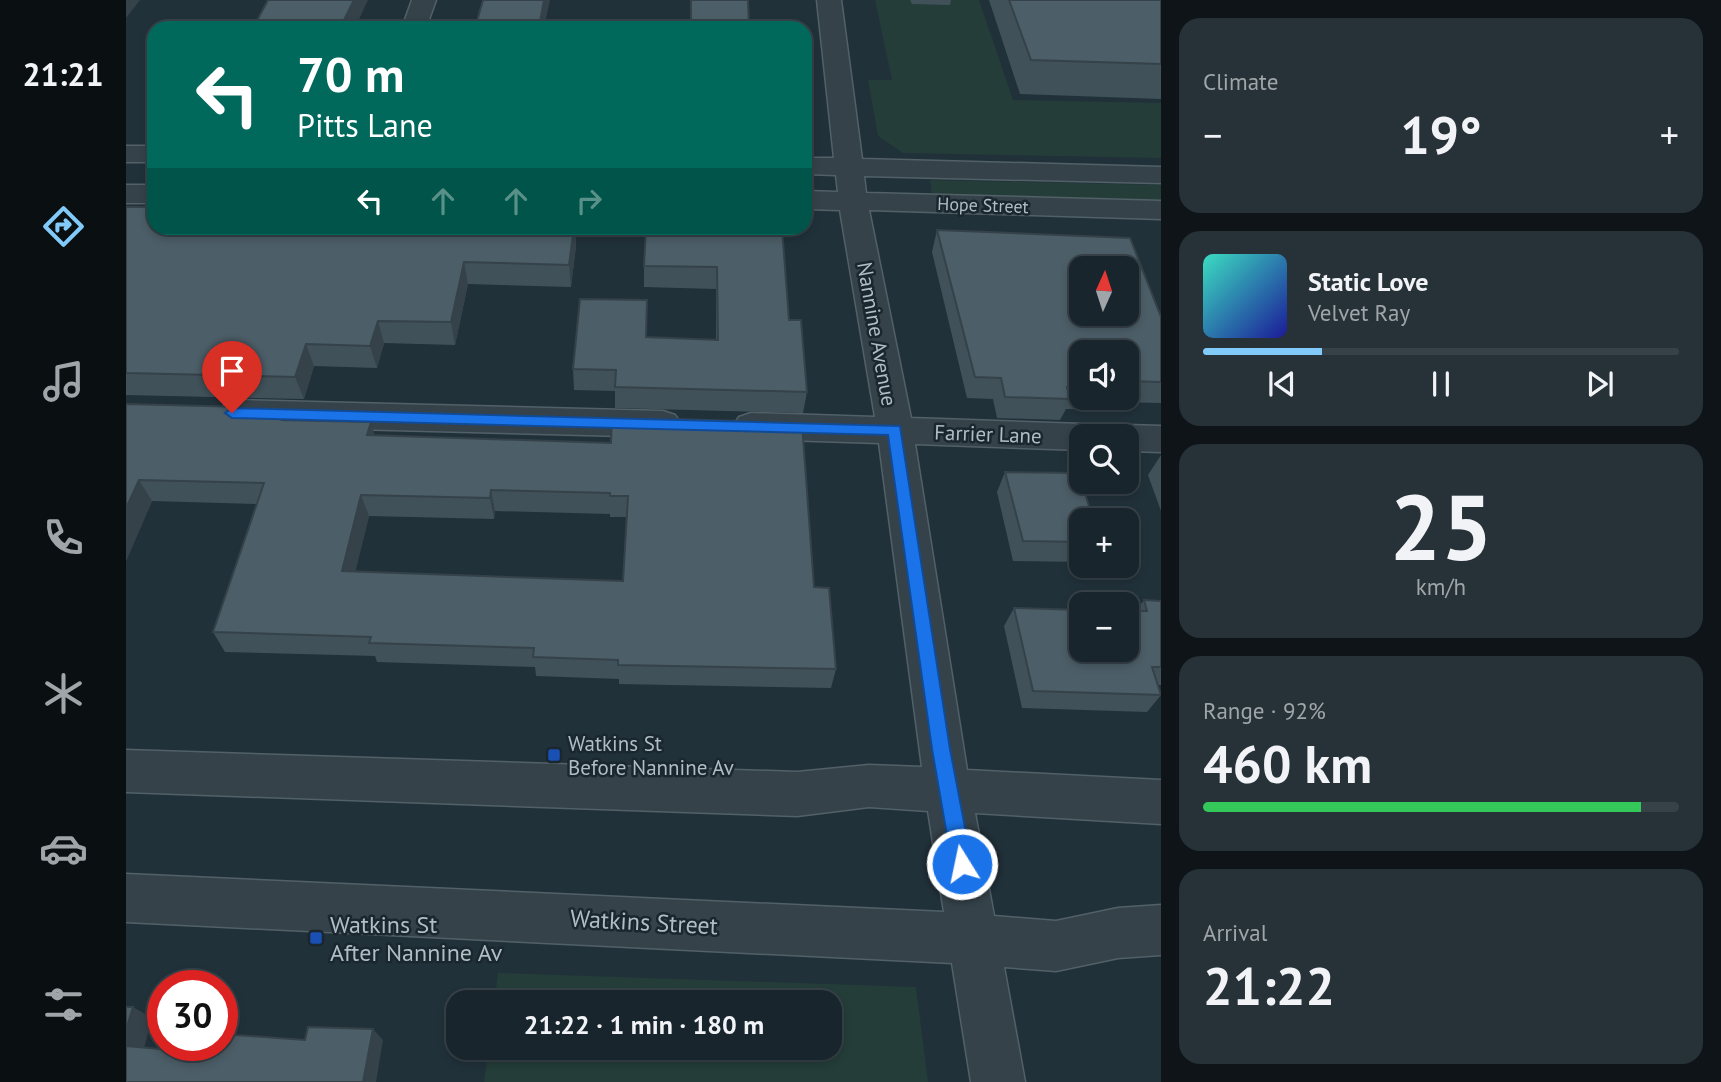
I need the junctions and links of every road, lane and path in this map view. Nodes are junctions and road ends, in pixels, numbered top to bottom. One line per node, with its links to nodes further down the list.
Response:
1 (424, 0): 3 (street)
2 (829, 0): 8 (street, Nannine Avenue)
3 (416, 21)
4 (126, 154): 5 (street)
5 (147, 154)
6 (812, 169): 8 (street, Hope Street)
7 (1161, 175): 8 (street, Hope Street)
8 (852, 184): 11 (street, Hope Street); 12 (street, Hope Street); 14 (street, Nannine Avenue)
9 (126, 194): 10 (street)
10 (147, 194)
11 (812, 198)
12 (1161, 210)
13 (209, 412): 14 (street, Farrier Lane)
14 (895, 429): 15 (street, Farrier Lane); 19 (street, Nannine Avenue)
15 (1069, 436)
16 (1139, 438): 17 (street)
17 (1161, 439)
18 (126, 771): 19 (street)
19 (950, 791): 20 (street); 23 (street, Nannine Avenue)
20 (1161, 802)
21 (126, 898): 23 (street, Watkins Street)
22 (1161, 930): 23 (street, Watkins Street)
23 (974, 937): 24 (street, Nannine Avenue)
24 (998, 1082)

